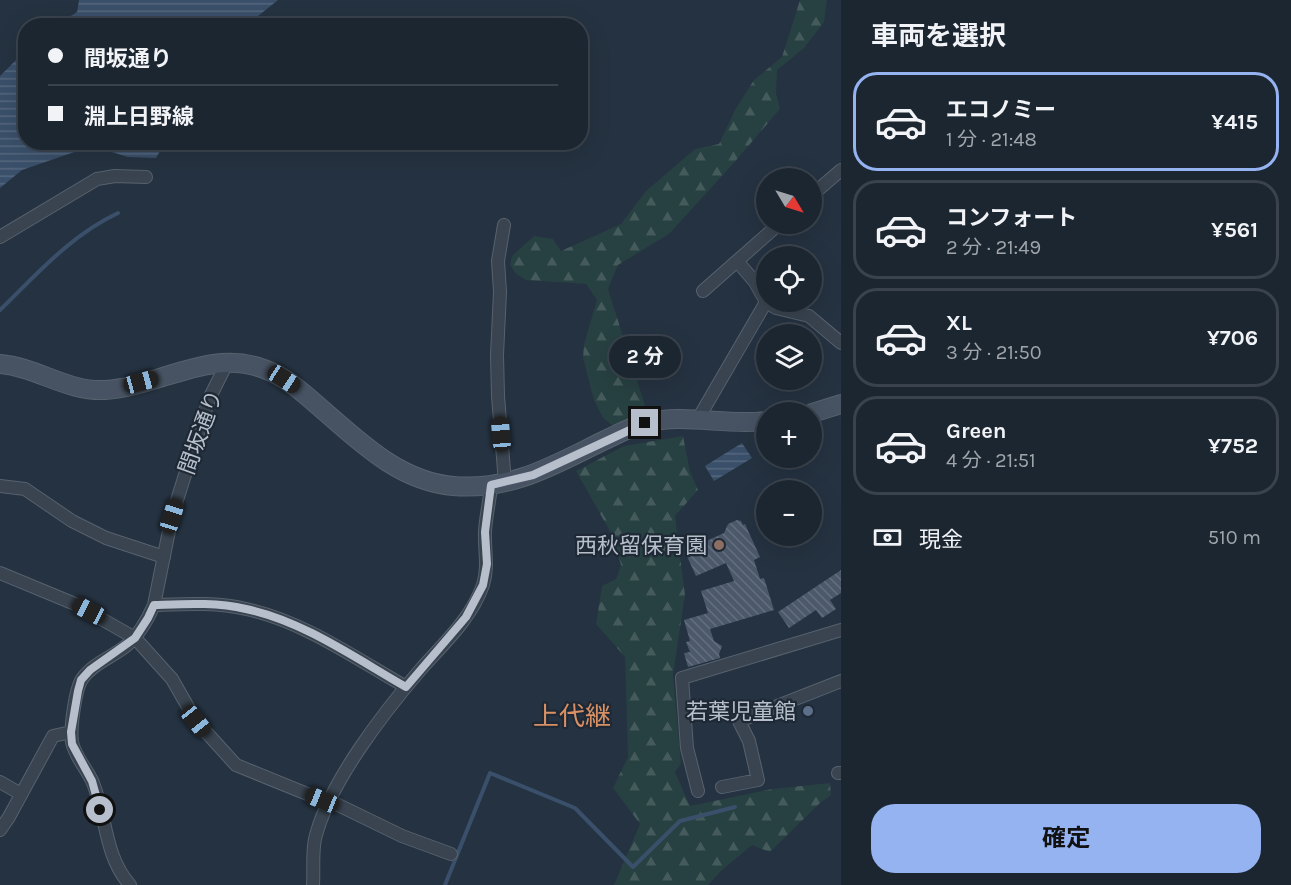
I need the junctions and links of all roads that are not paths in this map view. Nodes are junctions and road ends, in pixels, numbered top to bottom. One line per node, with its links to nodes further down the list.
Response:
1 (841, 170): 3 (street)
2 (146, 177): 6 (street)
3 (822, 186)
4 (504, 225): 19 (street)
5 (768, 234): 7 (street)
6 (0, 237)
7 (737, 261): 8 (street); 9 (street)
8 (756, 284)
9 (703, 291)
10 (760, 312): 17 (street)
11 (792, 312): 12 (street)
12 (841, 343)
13 (227, 363): 14 (main road); 19 (main road); 21 (street, 間坂通り)
14 (0, 364)
15 (841, 404): 16 (main road)
16 (822, 410)
17 (698, 419): 18 (main road); 19 (main road)
18 (756, 421)
19 (498, 484): 27 (street)
20 (0, 486): 21 (street)
21 (164, 557): 23 (street, 間坂通り)
22 (0, 573): 25 (street)
23 (154, 605): 25 (street, 間坂通り); 27 (street)
24 (841, 630): 31 (street)
25 (135, 638): 28 (street, 間坂通り); 33 (street)
26 (841, 681): 30 (street)
27 (406, 687): 33 (street)
28 (71, 732): 32 (street); 36 (street, 間坂通り)
29 (0, 782): 32 (street)
30 (722, 787)
31 (698, 791)
32 (21, 794): 34 (street)
33 (330, 801): 35 (street); 37 (street)
34 (0, 830)
35 (451, 854)
36 (130, 885)
37 (313, 885)

